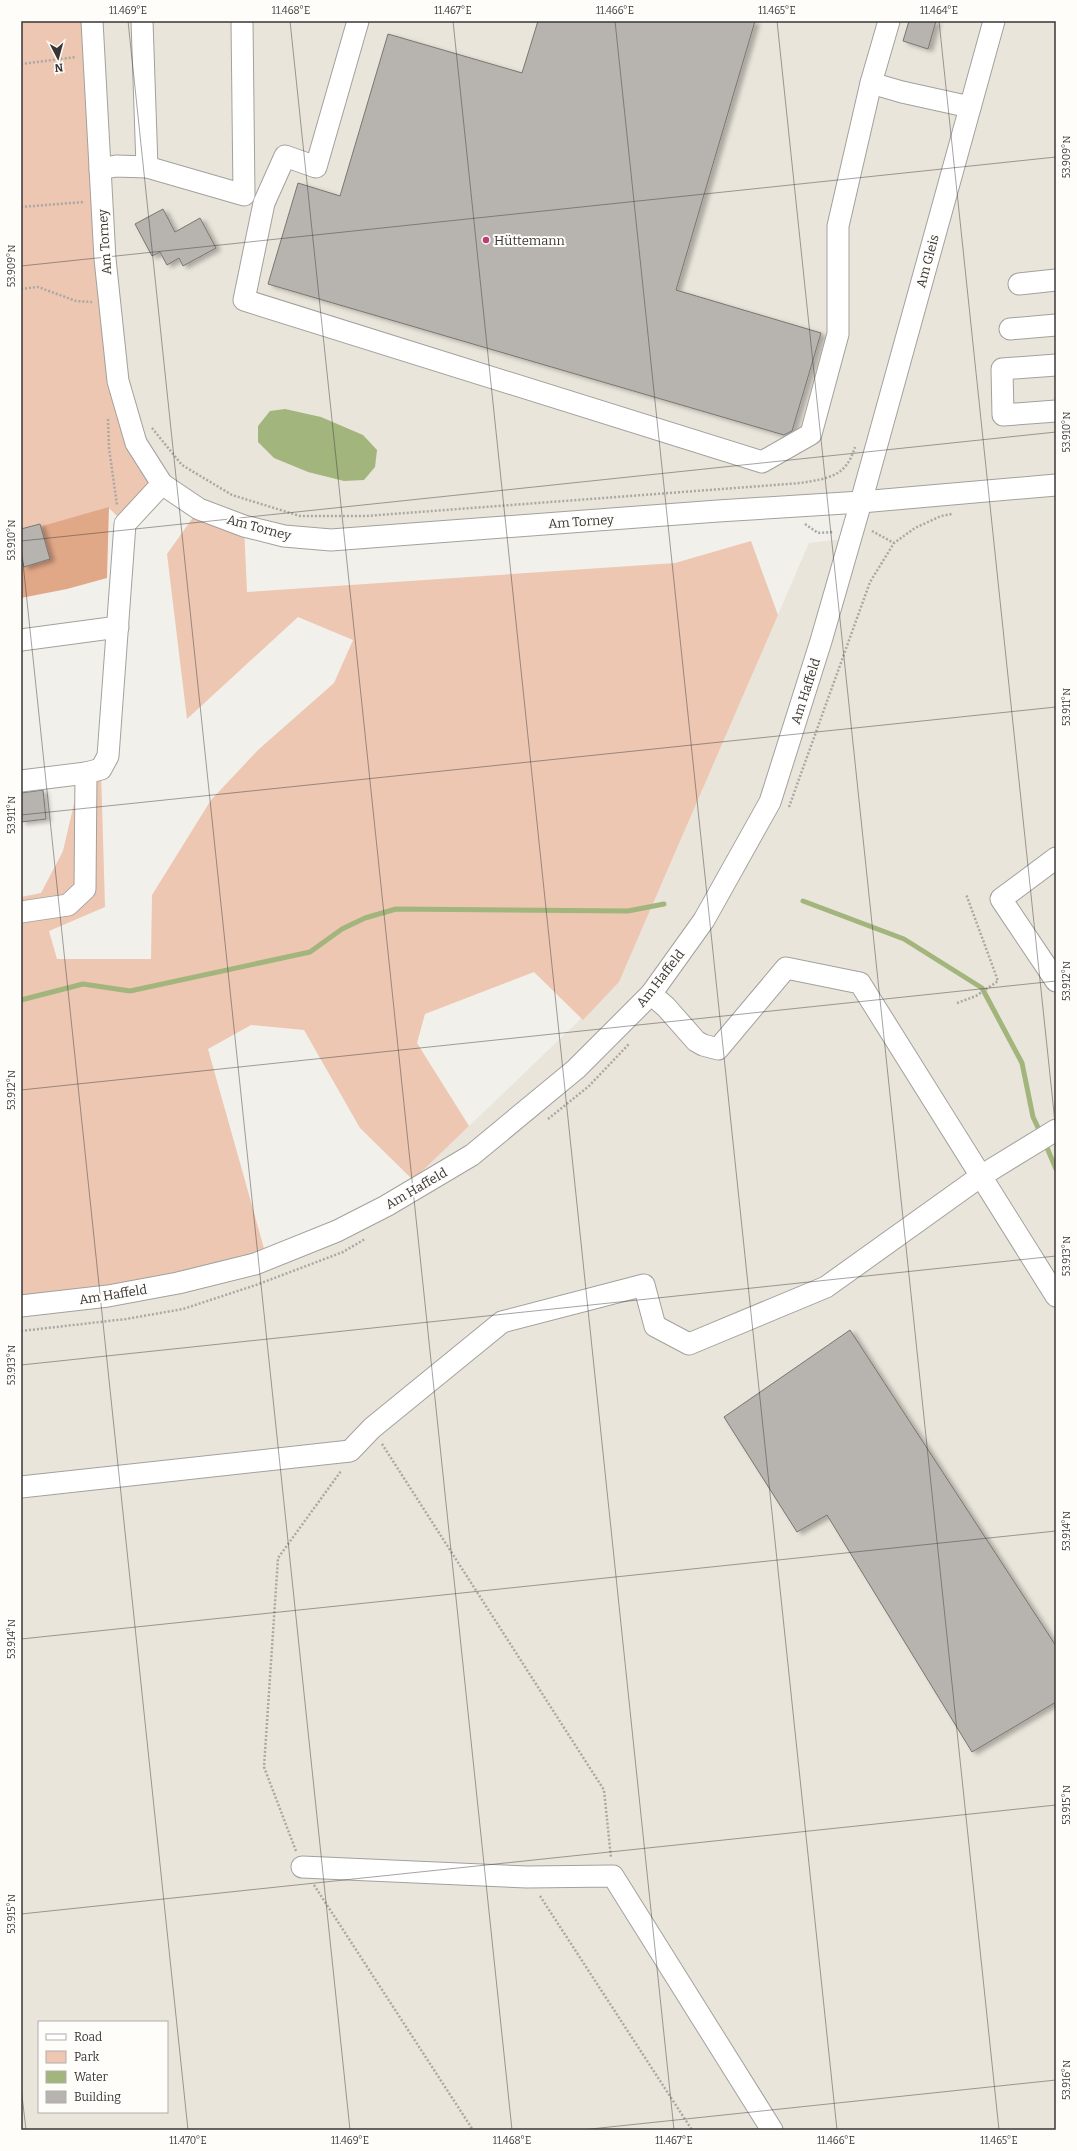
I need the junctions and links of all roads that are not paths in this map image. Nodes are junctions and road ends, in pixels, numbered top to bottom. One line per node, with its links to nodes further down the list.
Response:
1 (92, 21): 10 (street, Am Torney)
2 (142, 21): 9 (street)
3 (242, 21): 11 (street)
4 (358, 21): 12 (street)
5 (889, 21): 7 (street)
6 (994, 21): 8 (street, Am Gleis)
7 (871, 83): 8 (street); 12 (street)
8 (970, 107): 21 (street, Am Gleis)
9 (147, 167): 10 (street); 11 (street)
10 (100, 169): 19 (street, Am Torney)
11 (244, 195): 12 (street)
12 (264, 203)
13 (1056, 280): 14 (street)
14 (1019, 284)
15 (1056, 325): 16 (street)
16 (1010, 329)
17 (1056, 365): 18 (street)
18 (1056, 411)
19 (162, 484): 21 (street, Am Torney); 22 (street)
20 (1056, 485): 21 (street)
21 (861, 502): 29 (street, Am Haffeld)
22 (118, 627): 23 (street); 24 (street)
23 (21, 640)
24 (86, 773): 25 (street); 27 (street)
25 (21, 781)
26 (1056, 858): 28 (street)
27 (21, 912)
28 (1056, 981)
29 (651, 994): 31 (street); 33 (street, Am Haffeld)
30 (1056, 1130): 31 (street)
31 (981, 1176): 32 (street); 34 (street)
32 (1056, 1296)
33 (21, 1306)
34 (21, 1487)
35 (302, 1867): 36 (street)
36 (772, 2130)

